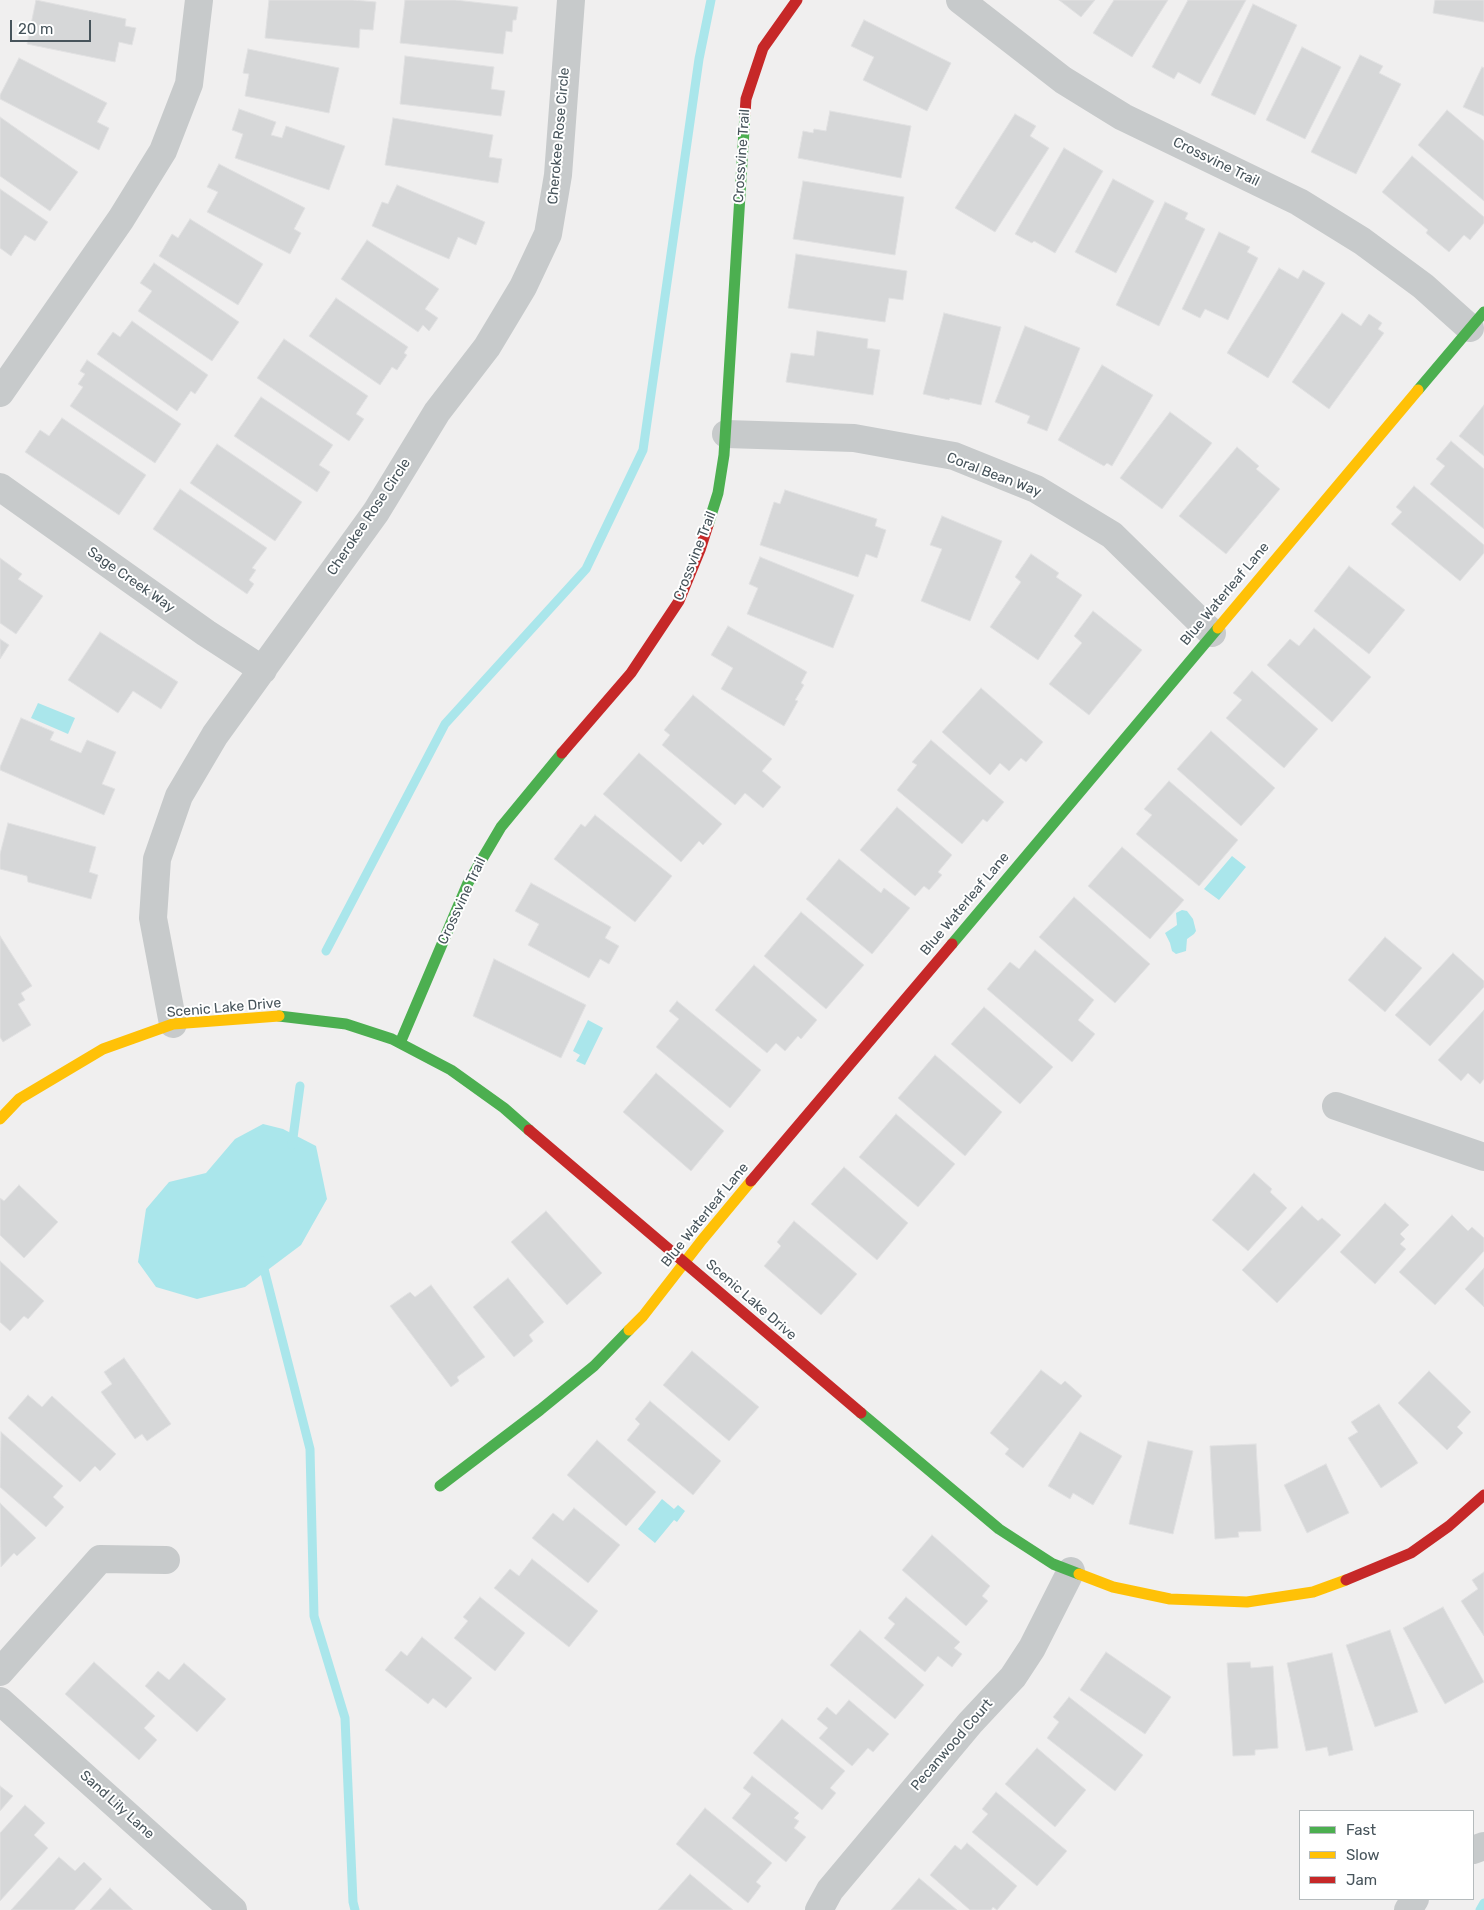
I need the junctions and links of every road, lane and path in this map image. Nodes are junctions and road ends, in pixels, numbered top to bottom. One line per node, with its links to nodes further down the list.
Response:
1 (199, 0): 6 (street)
2 (571, 0): 10 (street, Cherokee Rose Circle)
3 (797, 0): 7 (street, Crossvine Trail)
4 (960, 0): 5 (street, Crossvine Trail)
5 (1477, 320): 9 (street, Blue Waterleaf Lane)
6 (0, 393)
7 (726, 434): 9 (street, Coral Bean Way); 12 (street, Crossvine Trail)
8 (0, 487): 10 (street, Sage Creek Way)
9 (1212, 633): 16 (street, Blue Waterleaf Lane)
10 (263, 670): 11 (street, Cherokee Rose Circle)
11 (173, 1024): 12 (street, Scenic Lake Drive); 14 (street, Scenic Lake Drive)
12 (400, 1043): 16 (street, Scenic Lake Drive)
13 (1336, 1106): 15 (street)
14 (0, 1119)
15 (1484, 1157)
16 (684, 1263): 17 (street, Blue Waterleaf Lane); 20 (street, Scenic Lake Drive)
17 (440, 1486)
18 (1484, 1495): 20 (street, Scenic Lake Drive)
19 (166, 1560): 21 (street)
20 (1071, 1571): 24 (street, Pecanwood Court)
21 (0, 1672)
22 (0, 1701): 23 (street, Sand Lily Lane)
23 (234, 1910)
24 (819, 1910)

